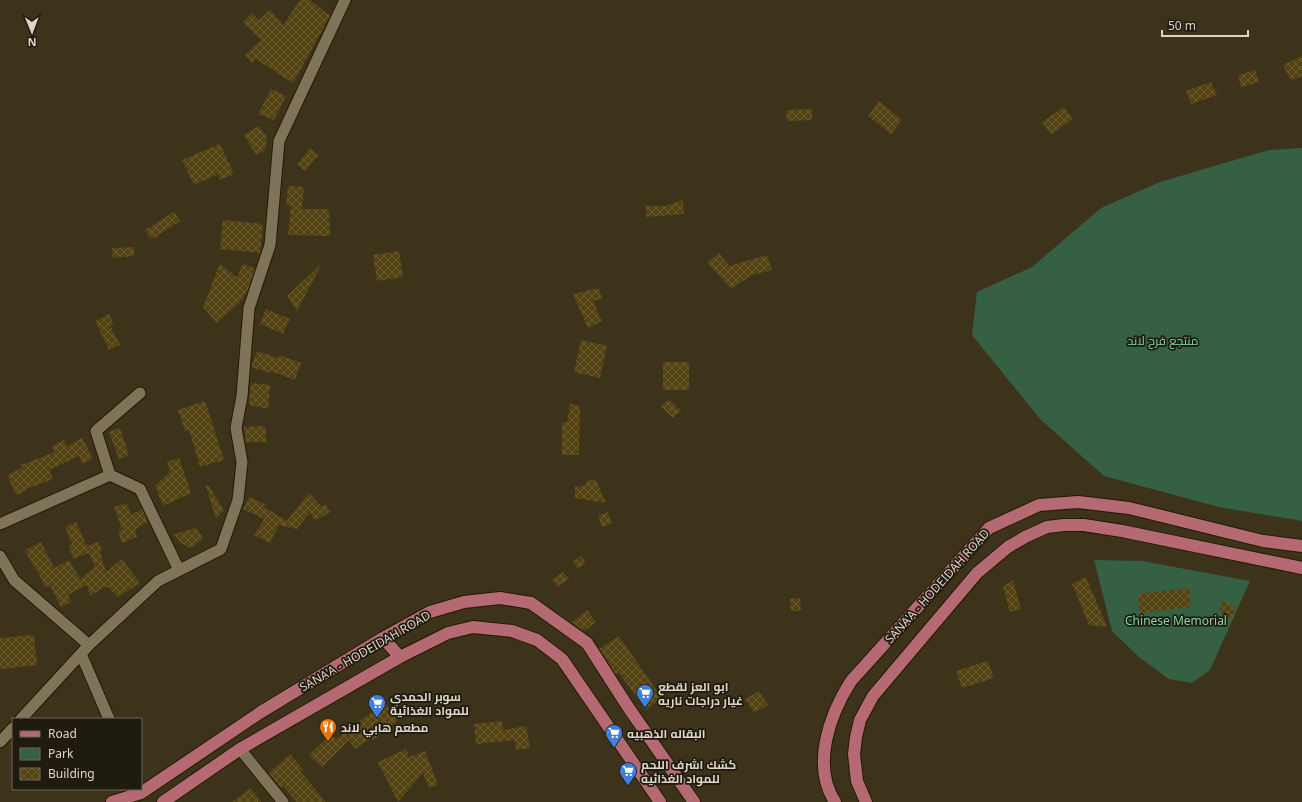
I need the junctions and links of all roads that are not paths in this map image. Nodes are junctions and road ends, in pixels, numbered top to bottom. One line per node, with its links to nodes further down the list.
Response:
1 (345, 0): 8 (street)
2 (140, 393): 3 (street)
3 (110, 475): 4 (street); 8 (street)
4 (0, 524)
5 (1302, 546): 25 (main road, SANA'A - HODEIDAH ROAD)
6 (0, 556): 10 (street)
7 (1302, 568): 26 (main road, SANA'A - HODEIDAH ROAD)
8 (179, 570): 10 (street)
9 (383, 638): 12 (main road); 18 (main road, SANA'A - HODEIDAH ROAD); 24 (main road, SANA'A - HODEIDAH ROAD)
10 (89, 645): 11 (street)
11 (81, 654): 13 (street); 14 (street)
12 (400, 657): 17 (main road, SANA'A - HODEIDAH ROAD); 23 (main road, SANA'A - HODEIDAH ROAD)
13 (22, 718)
14 (109, 718)
15 (12, 729): 16 (street)
16 (0, 742)
17 (240, 749): 21 (main road, SANA'A - HODEIDAH ROAD); 22 (street)
18 (142, 790)
19 (140, 791): 20 (main road, SANA'A - HODEIDAH ROAD)
20 (112, 802)
21 (163, 802)
22 (283, 802)
23 (660, 802)
24 (694, 802)
25 (835, 802)
26 (866, 802)

